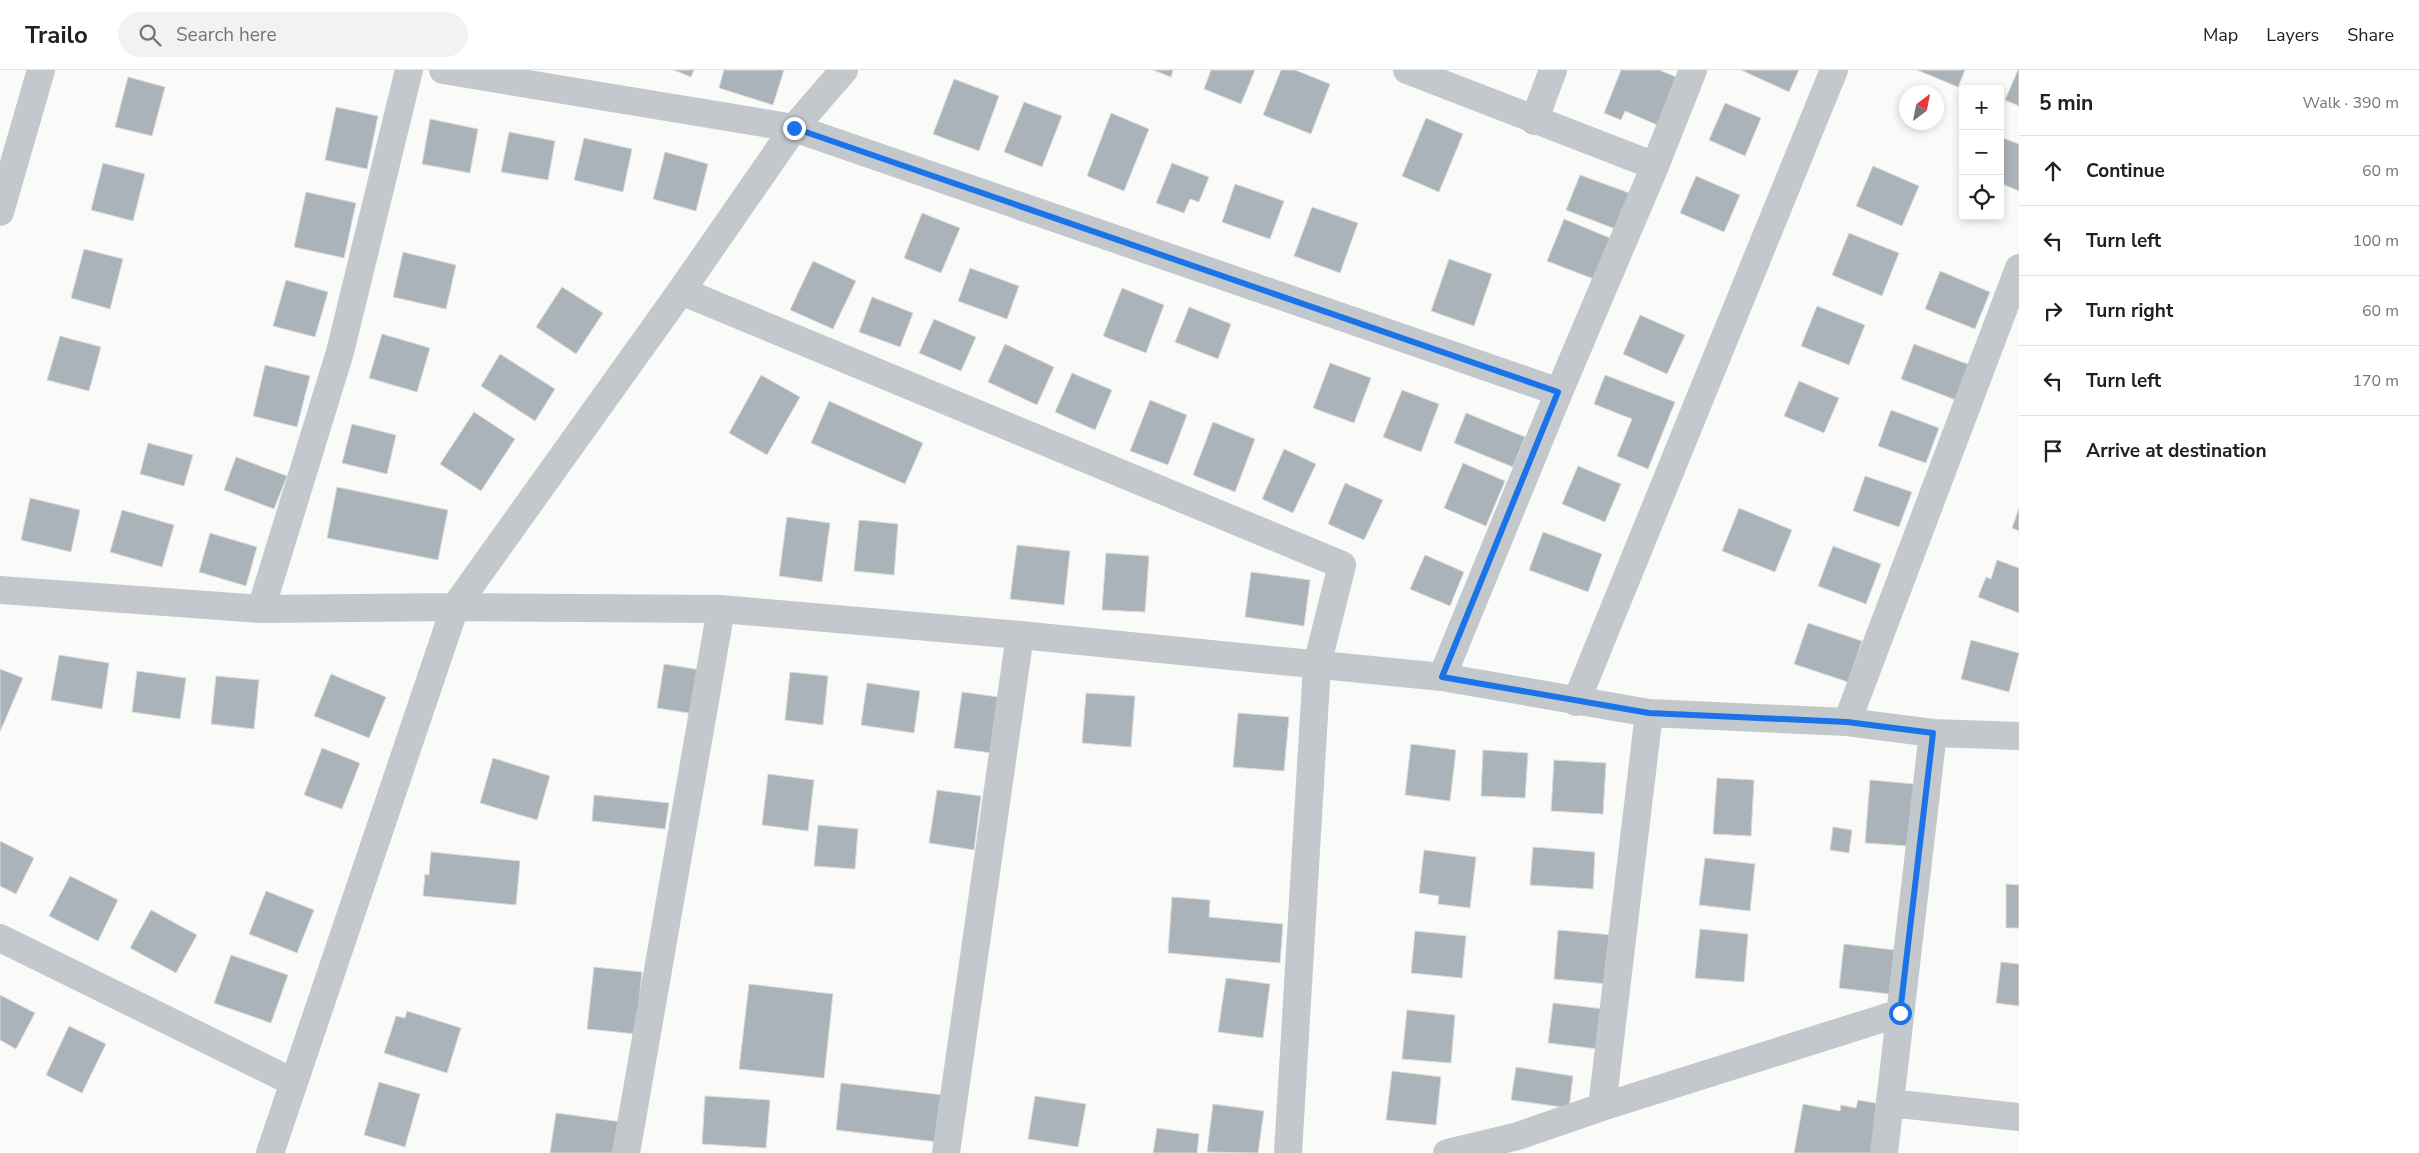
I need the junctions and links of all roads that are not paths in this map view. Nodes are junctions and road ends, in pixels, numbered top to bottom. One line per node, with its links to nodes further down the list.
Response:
1 (41, 70): 12 (street)
2 (409, 70): 18 (street)
3 (443, 70): 10 (street)
4 (844, 70): 10 (street)
5 (1407, 70): 9 (street)
6 (1553, 70): 9 (street)
7 (1693, 70): 11 (street)
8 (1834, 70): 23 (street)
9 (1534, 121): 11 (street)
10 (794, 128): 14 (street); 15 (street)
11 (1656, 166): 15 (street)
12 (0, 212)
13 (2019, 268): 25 (street)
14 (680, 291): 17 (street); 21 (street)
15 (1558, 392): 22 (street)
16 (0, 590): 18 (street)
17 (455, 607): 18 (street); 19 (street); 30 (street)
18 (261, 609)
19 (721, 609): 20 (street); 36 (street)
20 (1020, 636): 21 (street); 37 (street)
21 (1317, 665): 22 (street); 38 (street)
22 (1442, 677): 23 (street)
23 (1576, 702): 24 (street)
24 (1649, 713): 25 (street); 32 (street)
25 (1847, 722): 26 (street)
26 (1933, 733): 27 (street); 29 (street)
27 (2019, 736)
28 (0, 938): 30 (street)
29 (1900, 1013): 31 (street); 32 (street)
30 (294, 1082): 35 (street)
31 (1890, 1103): 33 (street); 40 (street)
32 (1602, 1107): 34 (street)
33 (2019, 1117)
34 (1518, 1144): 39 (street)
35 (270, 1153)
36 (626, 1153)
37 (946, 1153)
38 (1288, 1153)
39 (1447, 1153)
40 (1884, 1153)

